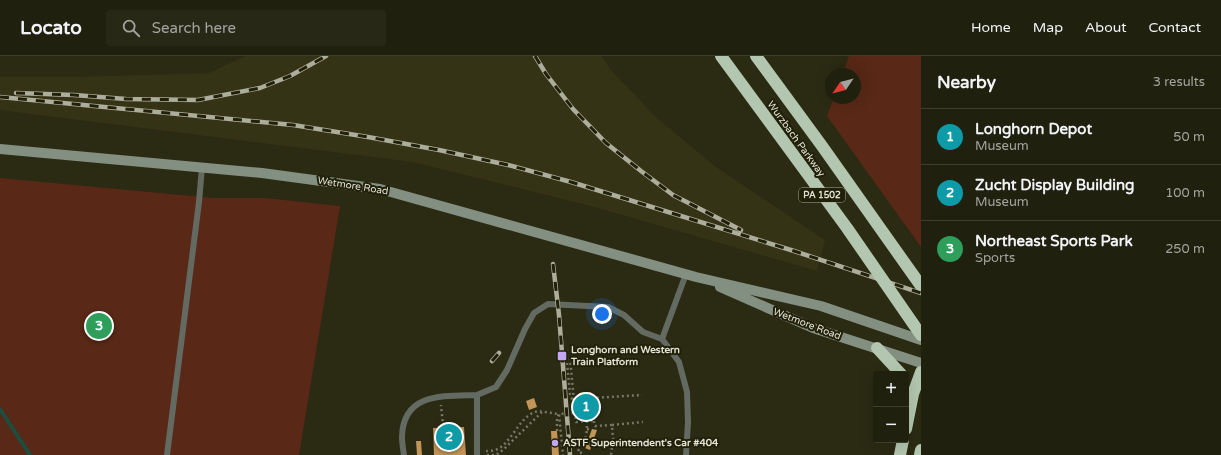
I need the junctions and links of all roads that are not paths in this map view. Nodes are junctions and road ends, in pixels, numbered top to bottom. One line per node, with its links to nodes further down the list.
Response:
1 (721, 56): 7 (highway, Wurzbach Parkway / PA 1502, bridge)
2 (756, 56): 6 (highway, Wurzbach Parkway / PA 1502)
3 (0, 149): 4 (main road, Wetmore Road)
4 (202, 167): 5 (main road, Wetmore Road); 20 (lane)
5 (691, 275): 8 (lane); 9 (main road, Wetmore Road); 10 (main road, Wetmore Road)
6 (921, 286)
7 (921, 335)
8 (662, 339): 16 (lane); 23 (lane)
9 (921, 340)
10 (877, 348): 11 (main road, Wetmore Road); 12 (highway)
11 (921, 363)
12 (898, 371)
13 (921, 372): 15 (highway)
14 (909, 386): 15 (highway)
15 (914, 394): 17 (highway)
16 (477, 395): 21 (lane); 22 (lane)
17 (909, 416)
18 (902, 443): 24 (highway)
19 (921, 450): 25 (highway)
20 (167, 455)
21 (404, 455)
22 (477, 455)
23 (686, 455)
24 (900, 455)
25 (920, 455)

